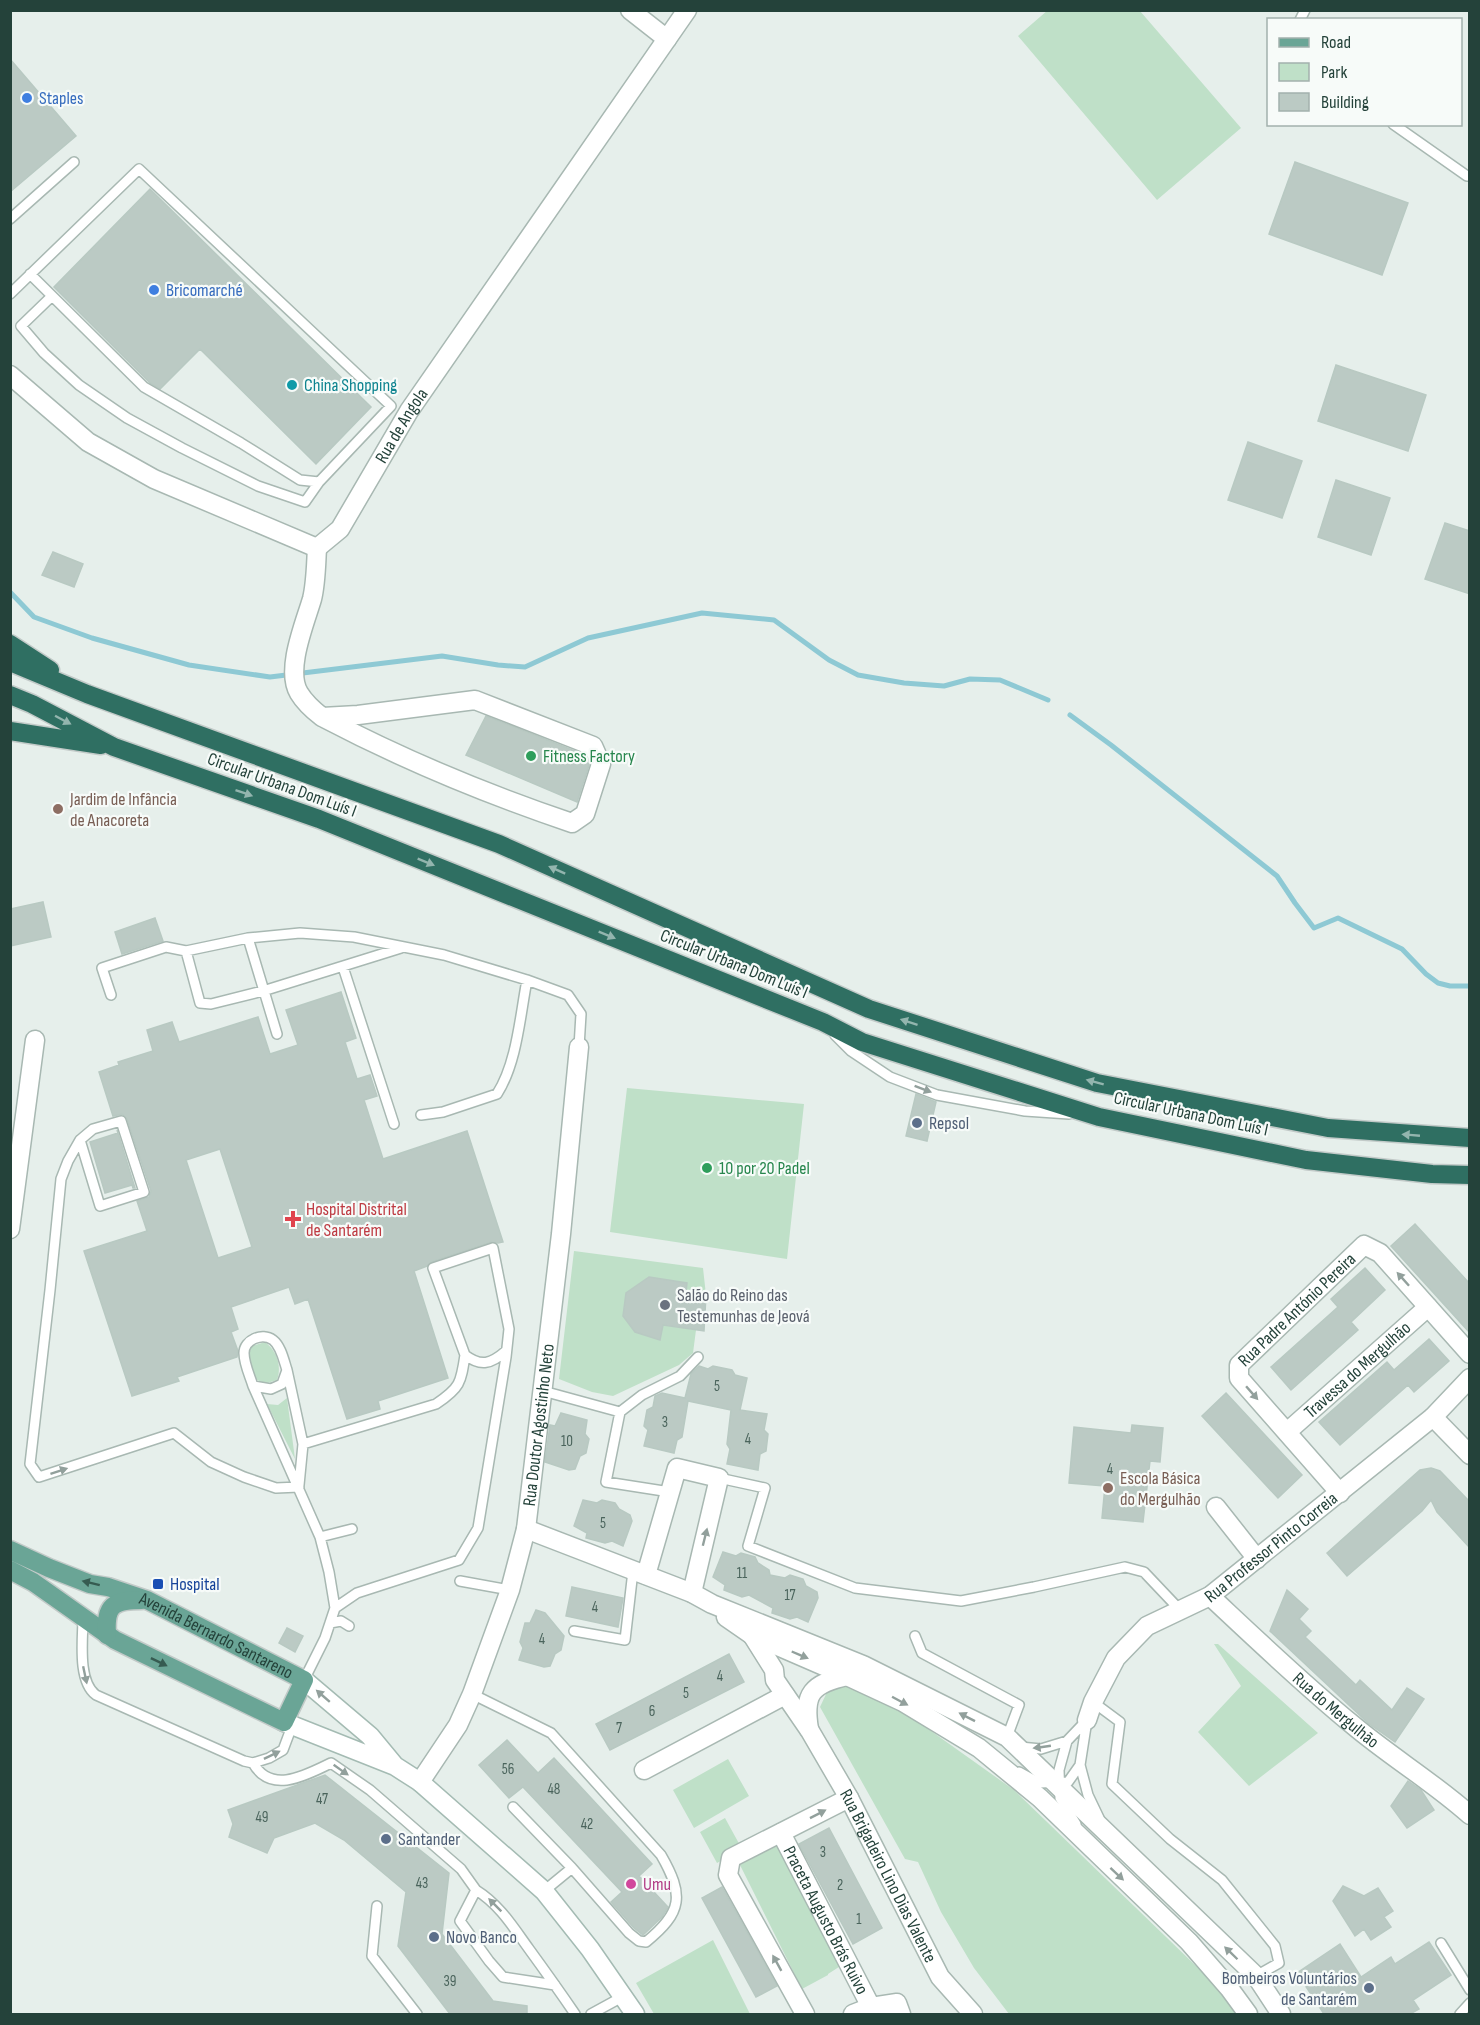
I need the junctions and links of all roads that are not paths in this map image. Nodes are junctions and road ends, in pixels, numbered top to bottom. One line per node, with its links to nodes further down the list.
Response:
1 (630, 10): 3 (street)
2 (687, 10): 3 (street, Rua de Angola)
3 (667, 39): 12 (street, Rua de Angola)
4 (1396, 126): 6 (lane)
5 (74, 162): 7 (lane)
6 (1470, 176)
7 (10, 219)
8 (30, 274): 9 (lane); 10 (lane); 12 (lane)
9 (10, 294)
10 (52, 296): 13 (lane); 13 (lane)
11 (10, 375): 14 (street)
12 (400, 408): 13 (lane); 14 (street, Rua de Angola)
13 (319, 482)
14 (317, 548): 20 (street)
15 (10, 644): 17 (highway)
16 (10, 662): 17 (highway, Circular Urbana Dom Luís I)
17 (87, 694): 38 (highway, Circular Urbana Dom Luís I, one-way to 17)
18 (10, 695): 22 (highway, Circular Urbana Dom Luís I, one-way to 22)
19 (392, 711): 20 (street); 23 (street); 23 (street)
20 (321, 717): 23 (street)
21 (10, 731): 22 (highway)
22 (114, 747): 31 (highway, Circular Urbana Dom Luís I, one-way to 31)
23 (385, 748)
24 (248, 938): 25 (lane); 26 (lane); 29 (lane)
25 (403, 948): 27 (lane); 28 (lane)
26 (186, 951): 29 (lane); 30 (lane)
27 (343, 967): 29 (lane); 37 (lane)
28 (527, 980): 34 (lane); 35 (lane)
29 (263, 991): 32 (lane)
30 (111, 995)
31 (823, 1022): 36 (highway, Circular Urbana Dom Luís I); 36 (lane, one-way to 36)
32 (277, 1034)
33 (35, 1040): 41 (street)
34 (579, 1047): 50 (street, Rua Doutor Agostinho Neto)
35 (421, 1115)
36 (1099, 1117): 40 (highway, Circular Urbana Dom Luís I)
37 (394, 1124)
38 (1470, 1138)
39 (80, 1140): 39 (lane); 57 (lane, one-way to 57)
40 (1470, 1174)
41 (10, 1229)
42 (1428, 1307): 44 (street, Rua Padre António Pereira); 53 (street, Travessa do Mergulhão); 53 (street, Rua Padre António Pereira, one-way to 53)
43 (506, 1351): 45 (lane); 45 (lane); 74 (lane)
44 (1470, 1354)
45 (465, 1355): 54 (lane)
46 (698, 1357): 51 (lane)
47 (287, 1370): 49 (lane); 49 (lane); 54 (lane)
48 (1470, 1378): 52 (street, Rua Professor Pinto Correia)
49 (253, 1386): 57 (lane)
50 (543, 1391): 51 (lane); 61 (street, Rua Doutor Agostinho Neto)
51 (620, 1412): 58 (lane)
52 (1433, 1418): 55 (street); 59 (street, Rua Professor Pinto Correia)
53 (1287, 1432): 59 (street, Rua Padre António Pereira)
54 (303, 1444): 57 (lane)
55 (1470, 1455)
56 (720, 1478): 58 (street); 70 (street, one-way to 56); 75 (lane)
57 (299, 1487): 63 (lane)
58 (670, 1492): 67 (street)
59 (1340, 1493): 65 (street, Rua Professor Pinto Correia)
60 (1216, 1507): 65 (street)
61 (526, 1529): 67 (street, Rua Brigadeiro Lino Dias Valente); 69 (street, Rua Doutor Agostinho Neto)
62 (352, 1530): 63 (lane)
63 (320, 1537): 74 (lane)
64 (10, 1550): 72 (main road, Avenida Bernardo Santareno, one-way to 64)
65 (1257, 1559): 71 (street, Rua Professor Pinto Correia)
66 (10, 1570): 76 (main road, Avenida Bernardo Santareno)
67 (639, 1573): 70 (street, Rua Brigadeiro Lino Dias Valente); 79 (lane)
68 (460, 1581): 69 (lane)
69 (510, 1590): 85 (street, Rua Doutor Agostinho Neto)
70 (692, 1593): 73 (street, Rua Brigadeiro Lino Dias Valente)
71 (1210, 1596): 75 (street, Rua Professor Pinto Correia); 102 (street, Rua do Mergulhão)
72 (147, 1600): 80 (main road); 84 (main road, Avenida Bernardo Santareno)
73 (712, 1604): 81 (street, Rua Brigadeiro Lino Dias Valente); 92 (street, Rua Brigadeiro Lino Dias Valente, one-way to 73)
74 (335, 1608): 77 (lane)
75 (1180, 1610): 87 (street, Rua Professor Pinto Correia)
76 (82, 1617): 80 (main road, Avenida Bernardo Santareno); 94 (lane, one-way to 94)
77 (330, 1623): 78 (lane); 84 (lane)
78 (349, 1626)
79 (574, 1631)
80 (107, 1635): 89 (main road, Avenida Bernardo Santareno, one-way to 89)
81 (752, 1635): 83 (street, Rua Brigadeiro Lino Dias Valente, one-way to 83); 86 (street, Rua Brigadeiro Lino Dias Valente)
82 (915, 1636): 92 (lane)
83 (847, 1676): 90 (street, Rua Brigadeiro Lino Dias Valente); 93 (street, one-way to 93)
84 (304, 1680): 89 (main road); 96 (street, Avenida Bernardo Santareno, one-way to 84)
85 (472, 1694): 98 (street, Rua Doutor Agostinho Neto); 106 (lane)
86 (785, 1695): 90 (street, Rua Brigadeiro Lino Dias Valente); 97 (street)
87 (1093, 1702): 88 (street, Rua Professor Pinto Correia); 111 (lane)
88 (1088, 1720): 91 (lane); 95 (lane)
89 (288, 1724): 94 (lane, one-way to 89); 96 (street, Avenida Bernardo Santareno)
90 (810, 1731): 100 (street, Rua Brigadeiro Lino Dias Valente)
91 (1067, 1741): 92 (lane, one-way to 92); 99 (lane)
92 (1012, 1742): 99 (street, Rua Brigadeiro Lino Dias Valente)
93 (979, 1748): 99 (lane); 105 (street)
94 (253, 1763): 107 (lane, one-way to 107)
95 (1080, 1765): 99 (lane); 103 (lane)
96 (395, 1766): 98 (street, Avenida Bernardo Santareno)
97 (644, 1770)
98 (420, 1782): 108 (street, Avenida Bernardo Santareno)
99 (1058, 1784): 103 (street, Rua Brigadeiro Lino Dias Valente); 105 (lane)
100 (849, 1798): 104 (street, Praceta Augusto Brás Ruivo, one-way to 100); 124 (street, Rua Brigadeiro Lino Dias Valente)
101 (513, 1807): 106 (lane)
102 (1470, 1815)
103 (1105, 1831): 111 (street, Rua Brigadeiro Lino Dias Valente, one-way to 103)
104 (781, 1833): 116 (street, Praceta Augusto Brás Ruivo); 121 (street, Praceta Augusto Brás Ruivo, one-way to 104)
105 (1088, 1846): 125 (street, one-way to 125)
106 (572, 1868): 108 (lane)
107 (476, 1890): 112 (lane, one-way to 107); 112 (lane)
108 (544, 1891): 114 (street, Avenida Bernardo Santareno)
109 (377, 1906): 117 (lane)
110 (1441, 1943): 113 (lane)
111 (1256, 1976): 126 (street, Rua Brigadeiro Lino Dias Valente)
112 (555, 1985): 118 (lane)
113 (1470, 1990)
114 (624, 1996): 119 (lane); 120 (street, Avenida Bernardo Santareno)
115 (1470, 2003): 127 (lane)
116 (871, 2007): 122 (street, Praceta Augusto Brás Ruivo); 123 (street, Praceta Augusto Brás Ruivo)
117 (417, 2014)
118 (575, 2014)
119 (591, 2014)
120 (635, 2014)
121 (805, 2014)
122 (853, 2014)
123 (901, 2014)
124 (972, 2014)
125 (1248, 2014)
126 (1281, 2014)
127 (1460, 2014)

